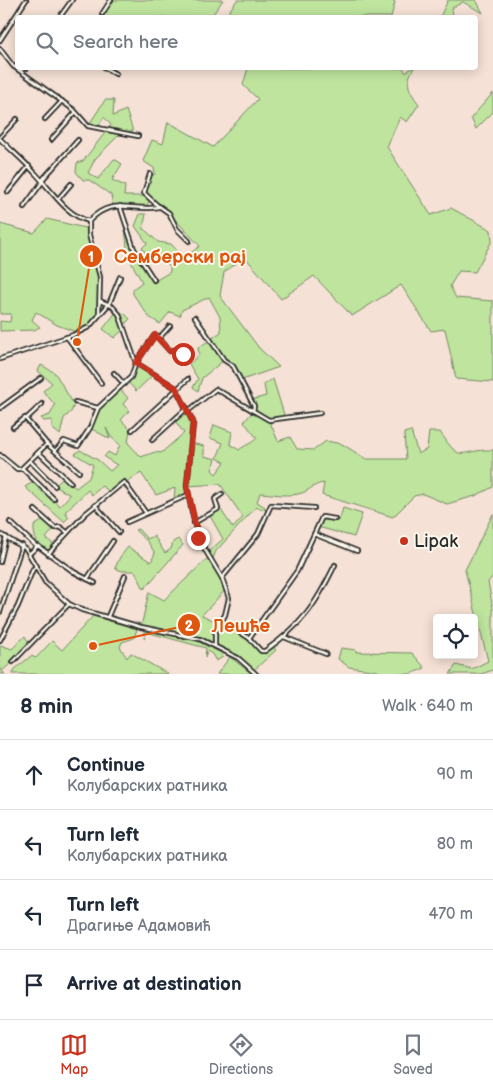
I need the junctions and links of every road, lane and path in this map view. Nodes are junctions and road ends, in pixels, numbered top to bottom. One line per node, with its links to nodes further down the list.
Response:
1 (26, 0): 5 (street)
2 (72, 0): 6 (street)
3 (111, 0): 4 (street)
4 (102, 14)
5 (16, 15)
6 (61, 15)
7 (15, 17): 8 (street)
8 (0, 40)
9 (0, 49): 10 (street)
10 (15, 66)
11 (19, 70): 14 (street)
12 (109, 70): 13 (street)
13 (116, 74)
14 (62, 101): 15 (street); 16 (street)
15 (75, 113): 18 (street); 20 (street)
16 (45, 119)
17 (17, 120): 19 (street)
18 (138, 136)
19 (0, 138): 22 (street)
20 (51, 140)
21 (78, 140): 24 (street)
22 (29, 166): 24 (street); 26 (street)
23 (150, 174): 29 (street)
24 (42, 180): 27 (street); 30 (street)
25 (71, 184): 27 (street)
26 (8, 192)
27 (58, 199): 31 (street)
28 (120, 206): 29 (street); 31 (street); 34 (street)
29 (159, 206): 32 (street)
30 (24, 207)
31 (89, 221): 35 (street)
32 (189, 242)
33 (120, 277): 36 (street)
34 (154, 280)
35 (100, 301): 36 (street); 37 (street)
36 (108, 304): 37 (street); 44 (street)
37 (99, 316): 40 (street)
38 (195, 317): 56 (street)
39 (170, 326): 41 (street)
40 (67, 337): 43 (street); 48 (street)
41 (159, 338): 42 (street); 44 (street)
42 (183, 354)
43 (0, 359)
44 (136, 363): 49 (street); 50 (street)
45 (114, 373): 49 (street)
46 (41, 378): 53 (street)
47 (188, 379): 50 (street)
48 (101, 383)
49 (124, 384): 54 (street)
50 (176, 388): 55 (street); 60 (street)
51 (75, 402): 54 (street)
52 (42, 404): 58 (street)
53 (0, 408)
54 (98, 408): 63 (street)
55 (187, 410): 56 (street); 61 (street); 72 (street)
56 (253, 411): 57 (street)
57 (320, 413)
58 (26, 419): 59 (street); 62 (street)
59 (13, 426)
60 (132, 430)
61 (152, 440)
62 (47, 444): 63 (street); 64 (street)
63 (55, 451): 68 (street)
64 (39, 453): 66 (street); 69 (street)
65 (0, 455): 67 (street)
66 (30, 461): 67 (street); 70 (street)
67 (23, 469): 73 (street)
68 (79, 472)
69 (71, 483)
70 (55, 486)
71 (222, 494): 81 (street)
72 (188, 495): 77 (street); 81 (street)
73 (54, 499)
74 (95, 505): 77 (street); 82 (street); 83 (street)
75 (314, 508): 97 (street)
76 (35, 510): 82 (street)
77 (146, 513): 80 (street)
78 (335, 518): 85 (street)
79 (10, 522): 89 (street)
80 (127, 522)
81 (194, 523): 97 (street)
82 (67, 532): 92 (street)
83 (119, 532)
84 (0, 534): 86 (street)
85 (314, 534): 90 (street); 105 (street)
86 (6, 537): 88 (street); 93 (street)
87 (113, 541): 98 (street)
88 (22, 545): 91 (street); 101 (street)
89 (36, 546): 91 (street); 92 (street)
90 (357, 551)
91 (30, 552): 95 (street)
92 (48, 554): 98 (street)
93 (0, 562)
94 (335, 565): 104 (street)
95 (37, 566): 100 (street); 106 (street)
96 (125, 576): 102 (street)
97 (222, 578): 103 (street)
98 (87, 579): 99 (street)
99 (95, 583)
100 (69, 604): 102 (street); 109 (street)
101 (0, 612)
102 (108, 616): 107 (street)
103 (222, 621): 105 (street); 107 (street)
104 (284, 637): 105 (street); 108 (street)
105 (249, 638)
106 (0, 640)
107 (215, 646): 110 (street)
108 (326, 654)
109 (13, 662)
110 (256, 674)

